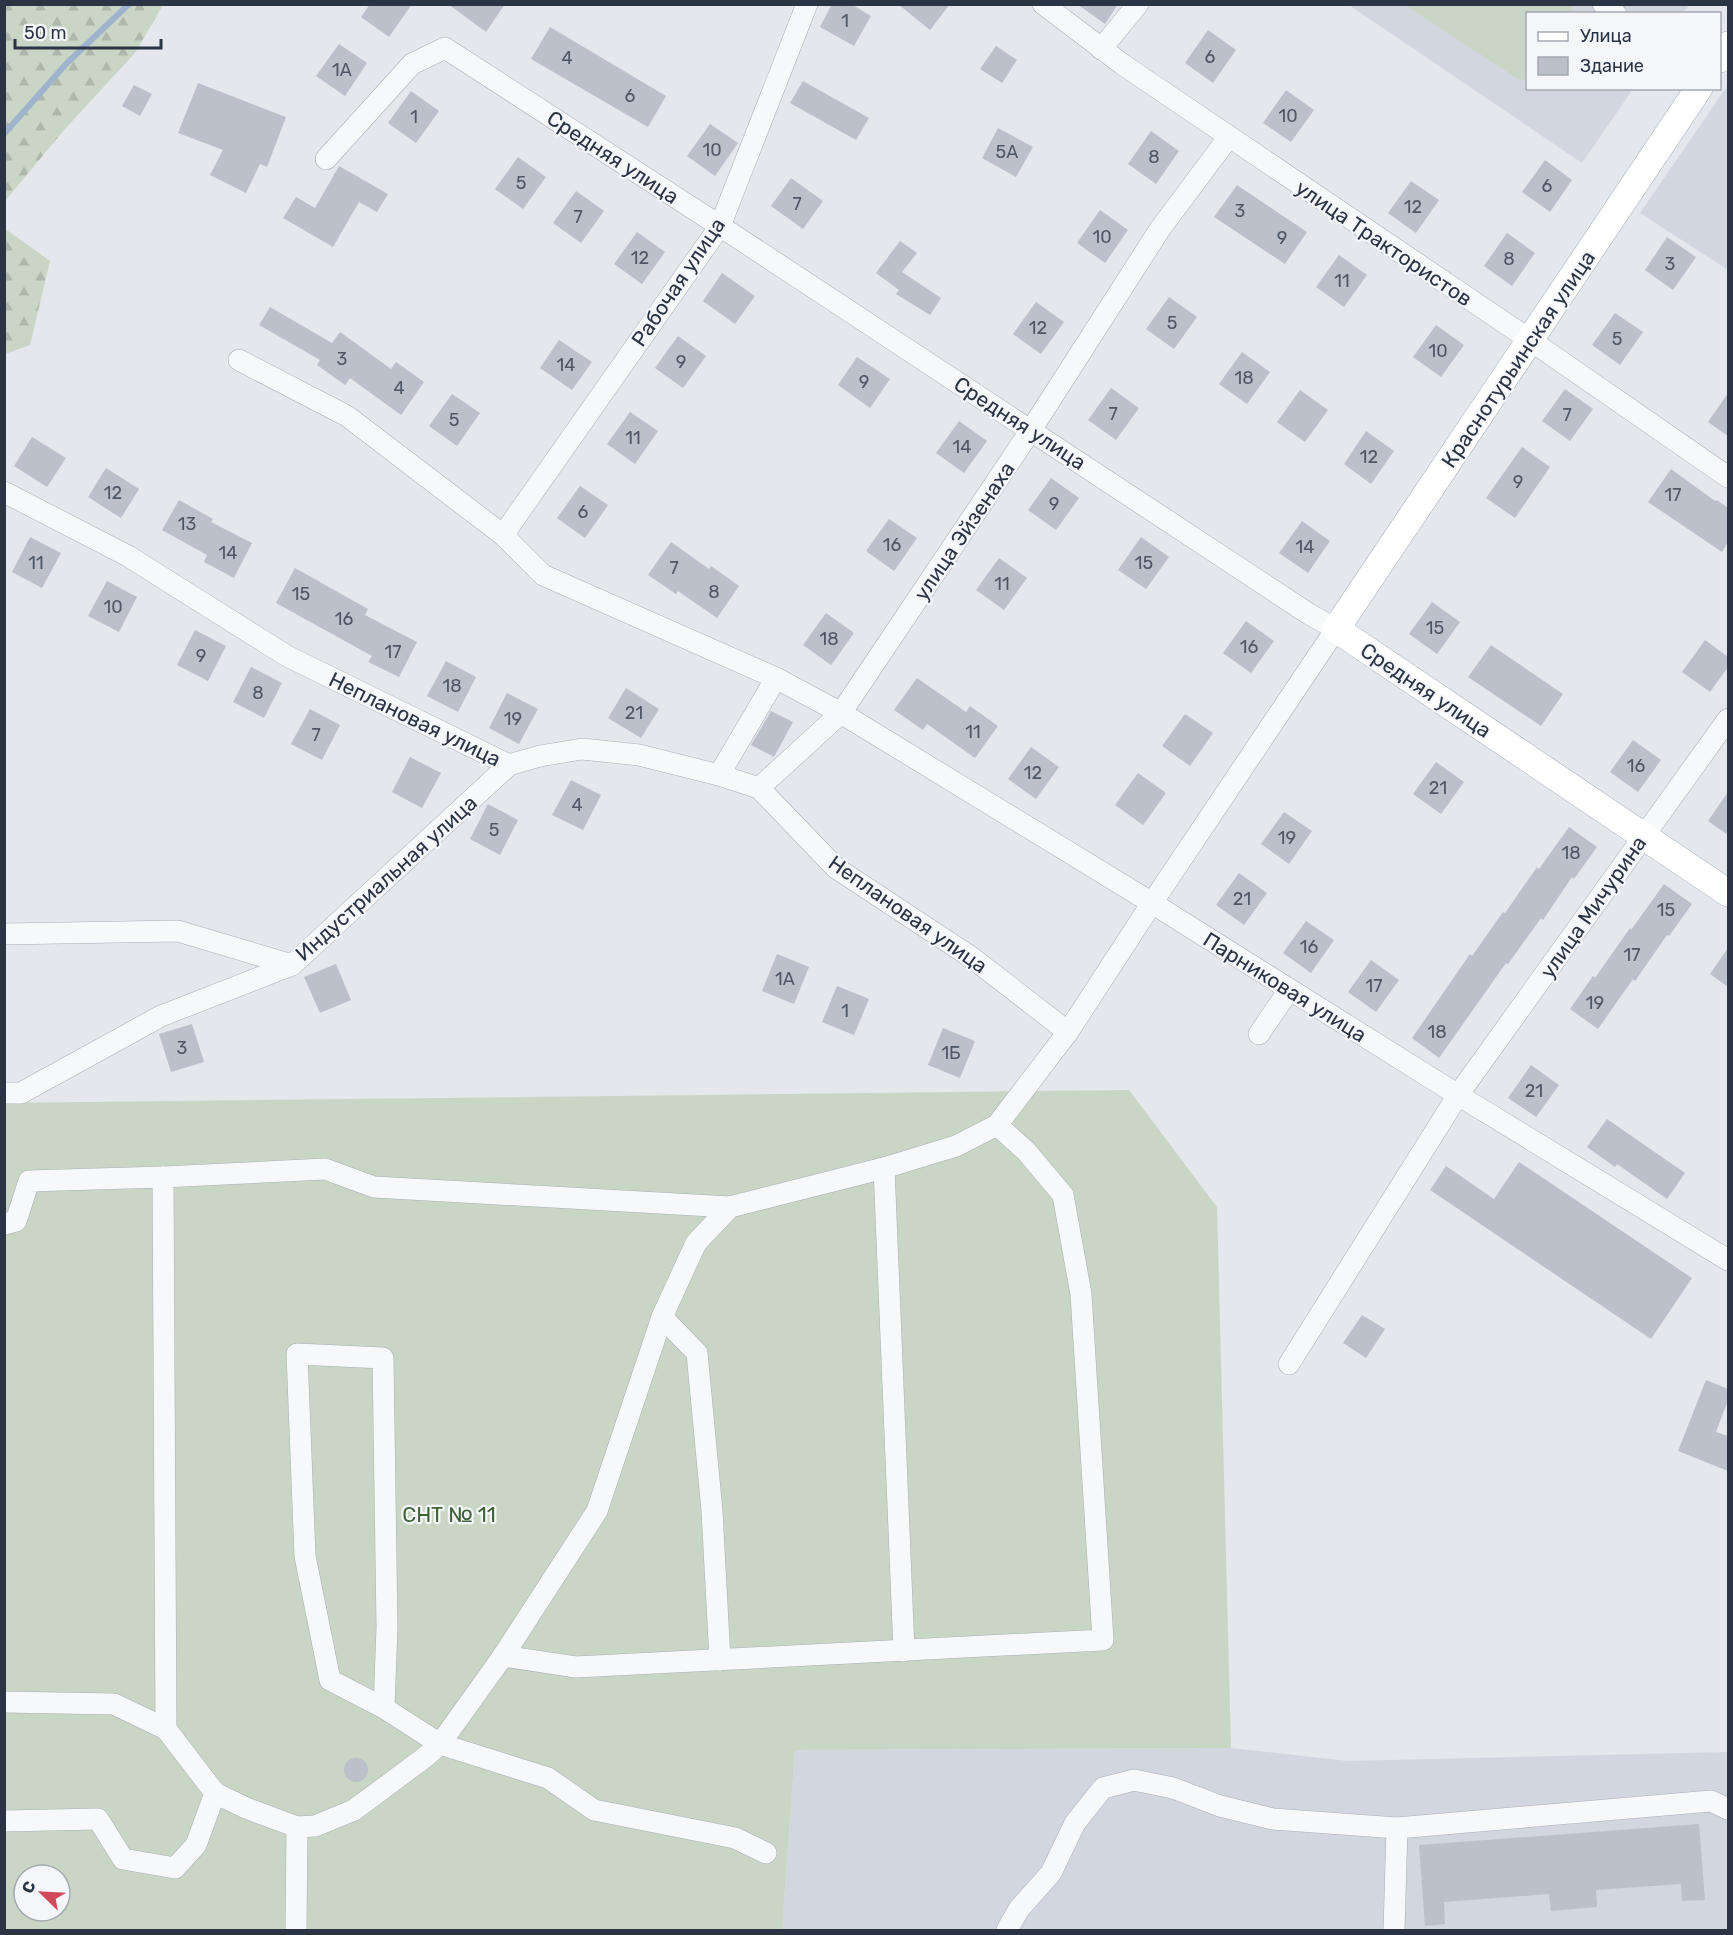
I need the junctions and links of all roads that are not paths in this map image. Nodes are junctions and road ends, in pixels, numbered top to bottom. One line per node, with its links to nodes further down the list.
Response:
1 (807, 4): 8 (street, Рабочая улица)
2 (1043, 4): 4 (street, улица Трактористов)
3 (1138, 4): 4 (street)
4 (1101, 49): 6 (street, улица Трактористов)
5 (1698, 90): 9 (main road, Краснотурьинская улица)
6 (1228, 138): 9 (street, улица Трактористов); 11 (street, улица Эйзенаха)
7 (326, 159): 8 (street, Средняя улица)
8 (720, 226): 11 (street, Средняя улица); 14 (street, Рабочая улица)
9 (1530, 340): 12 (street, улица Трактористов); 15 (main road, Краснотурьинская улица)
10 (239, 360): 14 (street, Парниковая улица)
11 (1032, 430): 15 (street, Средняя улица); 17 (street, улица Эйзенаха)
12 (1728, 477)
13 (4, 492): 19 (street, Неплановая улица)
14 (503, 535): 16 (street, Парниковая улица)
15 (1336, 629): 22 (main road, Средняя улица); 24 (street)
16 (776, 678): 17 (street, Парниковая улица); 20 (street)
17 (841, 713): 21 (street, улица Эйзенаха); 24 (street, Парниковая улица)
18 (1728, 719): 22 (street, улица Мичурина)
19 (509, 765): 20 (street, Неплановая улица); 26 (street, Индустриальная улица)
20 (719, 775): 21 (street, Неплановая улица)
21 (759, 788): 28 (street, Неплановая улица)
22 (1644, 836): 23 (main road, Средняя улица); 31 (street, улица Мичурина)
23 (1728, 893)
24 (1152, 903): 27 (street, Парниковая улица); 28 (street)
25 (4, 934): 26 (street, Индустриальная улица)
26 (292, 965): 30 (street)
27 (1289, 990): 29 (street); 31 (street, Парниковая улица)
28 (1068, 1032): 32 (street)
29 (1259, 1034)
30 (4, 1093)
31 (1458, 1095): 37 (street, Парниковая улица); 39 (street, улица Мичурина)
32 (997, 1125): 33 (street); 40 (street)
33 (884, 1168): 35 (street); 40 (street)
34 (163, 1177): 35 (street); 36 (street); 45 (street)
35 (730, 1207): 38 (street)
36 (4, 1224)
37 (1728, 1260)
38 (662, 1317): 41 (street); 42 (street)
39 (1289, 1364)
40 (904, 1651): 42 (street)
41 (502, 1656): 42 (street); 46 (street)
42 (720, 1660)
43 (4, 1702): 45 (street)
44 (384, 1708): 44 (street); 46 (street)
45 (166, 1729): 47 (street)
46 (440, 1744): 50 (street); 52 (street)
47 (215, 1793): 49 (street); 50 (street)
48 (1728, 1809): 51 (street)
49 (4, 1821)
50 (297, 1827): 53 (street)
51 (1397, 1828): 54 (street); 55 (street)
52 (766, 1853)
53 (296, 1930)
54 (1007, 1930)
55 (1394, 1930)

